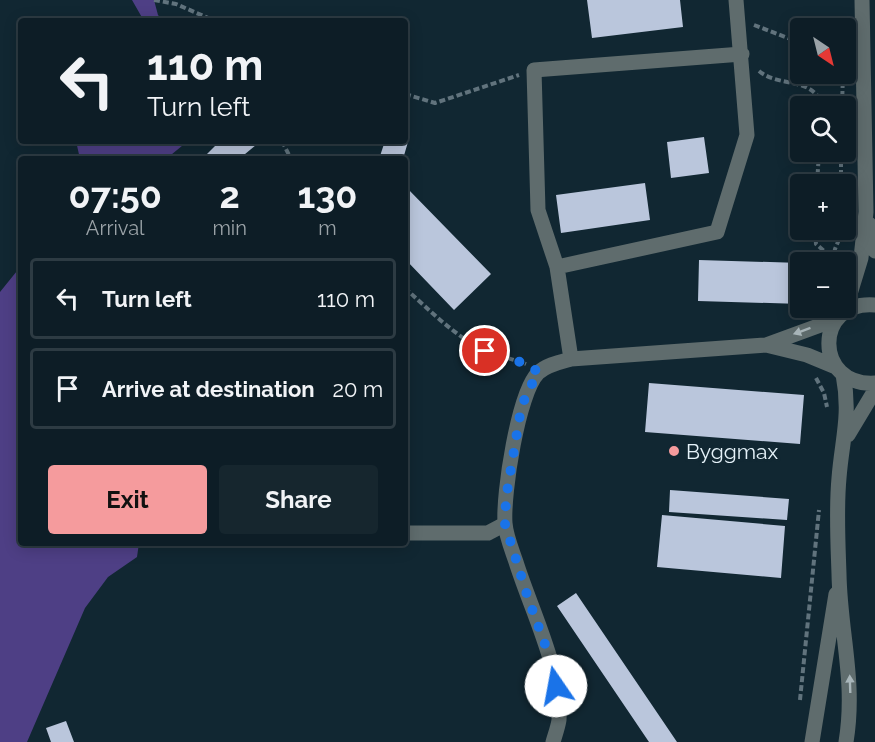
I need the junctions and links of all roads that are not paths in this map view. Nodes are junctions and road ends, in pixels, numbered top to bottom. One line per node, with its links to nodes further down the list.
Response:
1 (736, 0): 3 (street)
2 (862, 0): 4 (street)
3 (742, 54): 6 (street); 6 (street)
4 (866, 212): 5 (street); 7 (street)
5 (875, 251)
6 (557, 267): 13 (street)
7 (856, 273)
8 (875, 305): 9 (street)
9 (856, 307)
10 (827, 318): 12 (street, one-way to 12)
11 (838, 318): 14 (street)
12 (766, 345): 13 (street); 14 (street)
13 (571, 359): 18 (street)
14 (839, 370): 15 (street); 17 (street)
15 (875, 383)
16 (875, 390): 17 (street)
17 (845, 440): 20 (street)
18 (505, 524): 19 (street); 21 (street)
19 (408, 533)
20 (838, 577): 22 (street); 23 (street, one-way to 20)
21 (553, 742)
22 (812, 742)
23 (846, 742)

